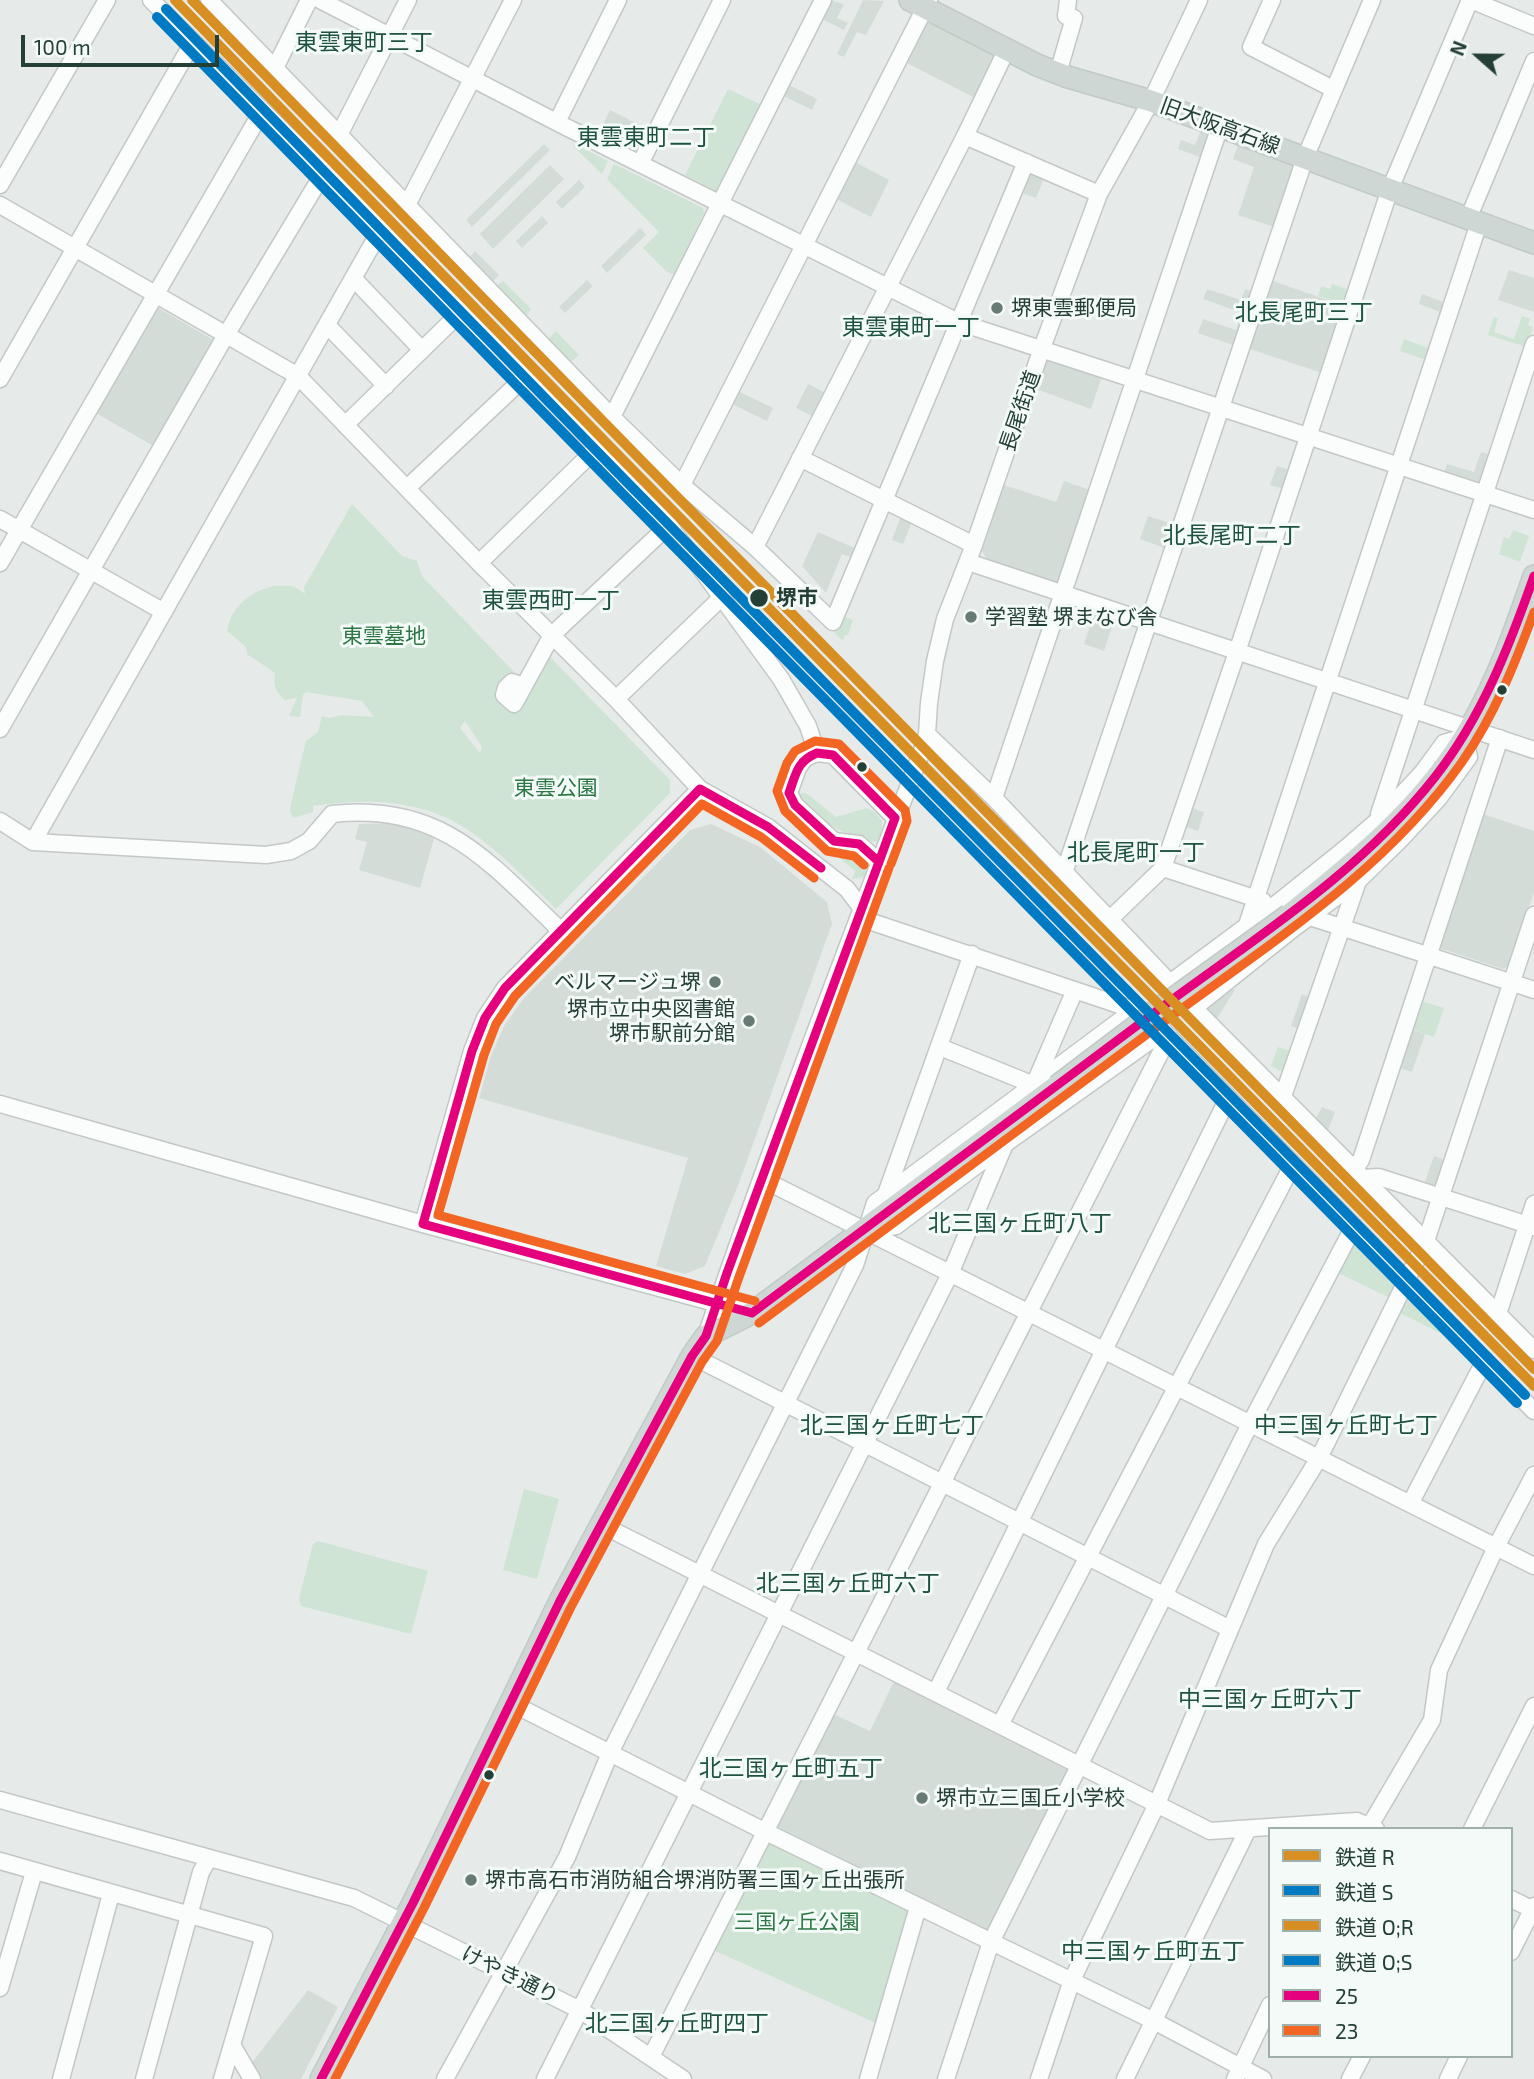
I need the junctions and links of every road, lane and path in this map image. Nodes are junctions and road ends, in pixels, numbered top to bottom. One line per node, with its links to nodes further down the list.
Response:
1 (151, 0): 19 (street)
2 (209, 0): 22 (street)
3 (309, 0): 22 (street)
4 (320, 0): 18 (street)
5 (408, 0): 18 (street)
6 (513, 0): 24 (street)
7 (618, 0): 28 (street)
8 (722, 0): 34 (street)
9 (823, 0): 39 (street)
10 (1068, 0): 23 (street)
11 (1199, 0): 26 (street, 長尾街道)
12 (1272, 0): 25 (street)
13 (1371, 0): 25 (street)
14 (1470, 0): 17 (street); 37 (street)
15 (102, 2): 36 (street)
16 (922, 3): 20 (main road, 旧大阪高石線); 45 (street)
17 (1534, 26)
18 (389, 36): 24 (street); 30 (street)
19 (193, 42): 27 (street); 46 (street)
20 (1007, 49): 23 (main road, 旧大阪高石線); 31 (street)
21 (1534, 61): 42 (street)
22 (275, 68): 30 (street)
23 (1058, 73): 26 (main road, 旧大阪高石線)
24 (472, 78): 28 (street); 41 (street)
25 (1333, 89): 32 (street)
26 (1151, 101): 29 (main road, 旧大阪高石線); 38 (street, 長尾街道)
27 (262, 111): 35 (street); 49 (street)
28 (556, 121): 34 (street)
29 (1220, 126): 32 (main road, 旧大阪高石線); 60 (street)
30 (339, 135): 41 (street)
31 (965, 136): 33 (street); 48 (street)
32 (1305, 158): 37 (main road, 旧大阪高石線); 62 (street)
33 (1026, 162): 38 (street); 51 (street)
34 (640, 164): 39 (street)
35 (324, 172): 43 (street); 53 (street)
36 (0, 185)
37 (1390, 190): 42 (main road, 旧大阪高石線); 65 (street)
38 (1099, 194): 55 (street, 長尾街道)
39 (720, 203): 45 (street); 63 (street)
40 (0, 205): 46 (street)
41 (407, 205): 63 (street)
42 (1473, 221): 44 (main road, 旧大阪高石線); 68 (street)
43 (381, 229): 47 (street); 50 (street)
44 (1534, 243)
45 (804, 245): 48 (street); 69 (street)
46 (75, 248): 49 (street); 59 (street)
47 (353, 278): 52 (street); 56 (street)
48 (886, 288): 51 (street); 67 (street)
49 (156, 294): 53 (street); 76 (street)
50 (462, 311): 56 (street); 58 (street)
51 (958, 322): 55 (street); 72 (street)
52 (327, 325): 57 (street); 61 (street)
53 (226, 335): 57 (street); 82 (street)
54 (1534, 344): 71 (street)
55 (1042, 348): 60 (street); 77 (street, 長尾街道)
56 (422, 350): 61 (street)
57 (298, 376): 64 (street); 86 (street)
58 (526, 376): 66 (street); 70 (street)
59 (0, 379)
60 (1135, 379): 62 (street); 84 (street)
61 (386, 386): 64 (street)
62 (1222, 408): 65 (street); 87 (street)
63 (612, 417): 69 (street)
64 (345, 425): 70 (street)
65 (1307, 436): 68 (street); 89 (street)
66 (597, 448): 75 (street); 81 (street)
67 (800, 458): 72 (street); 78 (street)
68 (1396, 466): 71 (street); 90 (street)
69 (682, 485): 78 (street)
70 (407, 488): 81 (street)
71 (1484, 494): 73 (street); 93 (street)
72 (884, 500): 77 (street); 78 (street)
73 (1534, 510)
74 (0, 519): 76 (street)
75 (669, 525): 85 (street); 88 (street)
76 (19, 529): 80 (street); 82 (street)
77 (974, 545): 79 (street, 長尾街道)
78 (755, 547)
79 (968, 562): 84 (street); 96 (street, 長尾街道)
80 (0, 563)
81 (479, 563): 88 (street)
82 (91, 571): 86 (street); 94 (street)
83 (1534, 576): 95 (main road)
84 (1064, 594): 87 (street); 101 (street)
85 (722, 597): 92 (street); 99 (street)
86 (164, 612): 105 (street)
87 (1150, 623): 89 (street); 108 (street)
88 (552, 635): 91 (street); 92 (street)
89 (1237, 652): 90 (street); 107 (street)
90 (1326, 681): 93 (street); 110 (street)
91 (523, 686)
92 (616, 699): 100 (street)
93 (1412, 710): 95 (street); 104 (street)
94 (0, 729)
95 (1467, 733): 97 (street); 104 (street); 109 (street); 112 (main road)
96 (928, 734): 101 (street); 102 (street, 長尾街道)
97 (1500, 738): 98 (street); 119 (street)
98 (1534, 750)
99 (817, 752): 102 (street); 106 (street)
100 (700, 789): 111 (street); 117 (street)
101 (995, 798): 108 (street)
102 (895, 818): 106 (street, 長尾街道)
103 (0, 821): 105 (street)
104 (1377, 821): 112 (street)
105 (33, 842): 117 (street)
106 (879, 862): 111 (street, 長尾街道)
107 (1163, 868): 110 (street); 114 (street)
108 (1065, 870): 114 (street)
109 (1358, 881): 112 (street); 116 (street)
110 (1255, 899): 112 (street); 115 (street)
111 (861, 909): 118 (street); 135 (street, 長尾街道)
112 (1292, 912): 115 (street); 116 (street); 124 (street); 142 (main road, bridge)
113 (1534, 915): 121 (street)
114 (1110, 919): 120 (street)
115 (1247, 925): 120 (street)
116 (1342, 927): 119 (street); 129 (street)
117 (562, 932): 139 (street)
118 (972, 954): 122 (street); 127 (street)
119 (1427, 955): 121 (street); 134 (street)
120 (1170, 983): 124 (street)
121 (1511, 983): 123 (street); 137 (street)
122 (1075, 990): 125 (street); 128 (street)
123 (1534, 990)
124 (1194, 1009): 129 (street)
125 (1133, 1010): 126 (street); 128 (street)
126 (1166, 1033): 130 (street); 132 (street); 148 (street)
127 (940, 1047): 128 (street); 136 (street)
128 (1034, 1084): 136 (street)
129 (1283, 1096): 134 (street)
130 (1228, 1098): 133 (street); 152 (street)
131 (0, 1104): 139 (street)
132 (1005, 1144): 142 (street); 144 (street)
133 (1293, 1164): 141 (street); 155 (street)
134 (1358, 1174): 137 (street); 143 (street)
135 (762, 1179): 142 (street); 146 (street, 長尾街道)
136 (886, 1194): 142 (street)
137 (1442, 1197): 140 (street); 143 (street)
138 (1534, 1204): 140 (street)
139 (423, 1224): 146 (street)
140 (1531, 1225): 149 (street)
141 (1354, 1226): 145 (street); 158 (street)
142 (864, 1231): 144 (street); 147 (main road); 156 (street)
143 (1426, 1241): 145 (street); 149 (street)
144 (950, 1274): 148 (street); 159 (street)
145 (1407, 1280): 154 (street); 160 (street)
146 (717, 1304): 147 (street); 150 (street, 長尾街道)
147 (751, 1313): 150 (main road)
148 (1029, 1314): 152 (street); 162 (street)
149 (1498, 1314): 151 (street)
150 (706, 1336): 153 (main road)
151 (1534, 1350)
152 (1103, 1351): 155 (street); 164 (street)
153 (692, 1356): 156 (street); 165 (main road)
154 (1485, 1360): 157 (street); 163 (street)
155 (1176, 1387): 158 (street); 167 (street)
156 (785, 1404): 159 (street); 169 (street)
157 (1534, 1411)
158 (1250, 1424): 160 (street); 170 (street)
159 (865, 1444): 162 (street); 171 (street)
160 (1318, 1458): 163 (street); 172 (street)
161 (1534, 1475): 166 (street)
162 (942, 1483): 164 (street); 173 (street)
163 (1410, 1504): 166 (street)
164 (1019, 1522): 167 (street); 174 (street)
165 (600, 1524): 169 (street); 175 (main road)
166 (1496, 1547): 168 (street); 185 (street)
167 (1088, 1557): 170 (street); 177 (street)
168 (1534, 1566)
169 (699, 1573): 171 (street); 178 (street)
170 (1164, 1596): 172 (street); 179 (street)
171 (779, 1614): 173 (street); 180 (street)
172 (1230, 1629): 182 (street)
173 (856, 1652): 174 (street); 189 (street)
174 (936, 1692): 177 (street)
175 (511, 1703): 178 (street); 198 (main road)
176 (1534, 1706): 186 (street)
177 (1000, 1725): 179 (street)
178 (610, 1753): 180 (street); 201 (street)
179 (1078, 1765): 182 (street); 199 (street)
180 (690, 1793): 189 (street); 205 (street)
181 (0, 1800): 190 (street, けやき通り)
182 (1156, 1805): 188 (street); 202 (street)
183 (1275, 1827): 184 (street)
184 (1369, 1827)
185 (1372, 1827)
186 (1473, 1827)
187 (1268, 1828): 188 (street)
188 (1248, 1829): 206 (street)
189 (766, 1832): 195 (street); 208 (street)
190 (209, 1858): 197 (street); 198 (street, けやき通り)
191 (0, 1861): 192 (street)
192 (34, 1872): 193 (street); 203 (street)
193 (111, 1894): 197 (street); 212 (street)
194 (1513, 1900): 196 (street)
195 (919, 1907): 199 (street); 220 (street)
196 (1533, 1909): 200 (street)
197 (190, 1914): 207 (street); 213 (street)
198 (403, 1924): 201 (street, けやき通り); 216 (main road)
199 (991, 1942): 202 (street); 221 (street)
200 (1513, 1948)
201 (504, 1971): 205 (street, けやき通り); 217 (street)
202 (1072, 1980): 206 (street); 222 (street)
203 (0, 1988)
204 (1268, 2009): 211 (street)
205 (579, 2010): 208 (street, けやき通り); 218 (street)
206 (1154, 2021): 211 (street); 223 (street)
207 (232, 2045): 214 (street); 215 (street)
208 (651, 2057): 219 (street, けやき通り)
209 (1362, 2058): 225 (street)
210 (1458, 2058): 226 (street)
211 (1238, 2073): 224 (street)
212 (61, 2079)
213 (145, 2079)
214 (222, 2079)
215 (252, 2079)
216 (321, 2079)
217 (446, 2079)
218 (545, 2079)
219 (683, 2079)
220 (868, 2079)
221 (946, 2079)
222 (1040, 2079)
223 (1125, 2079)
224 (1263, 2079)
225 (1350, 2079)
226 (1448, 2079)

